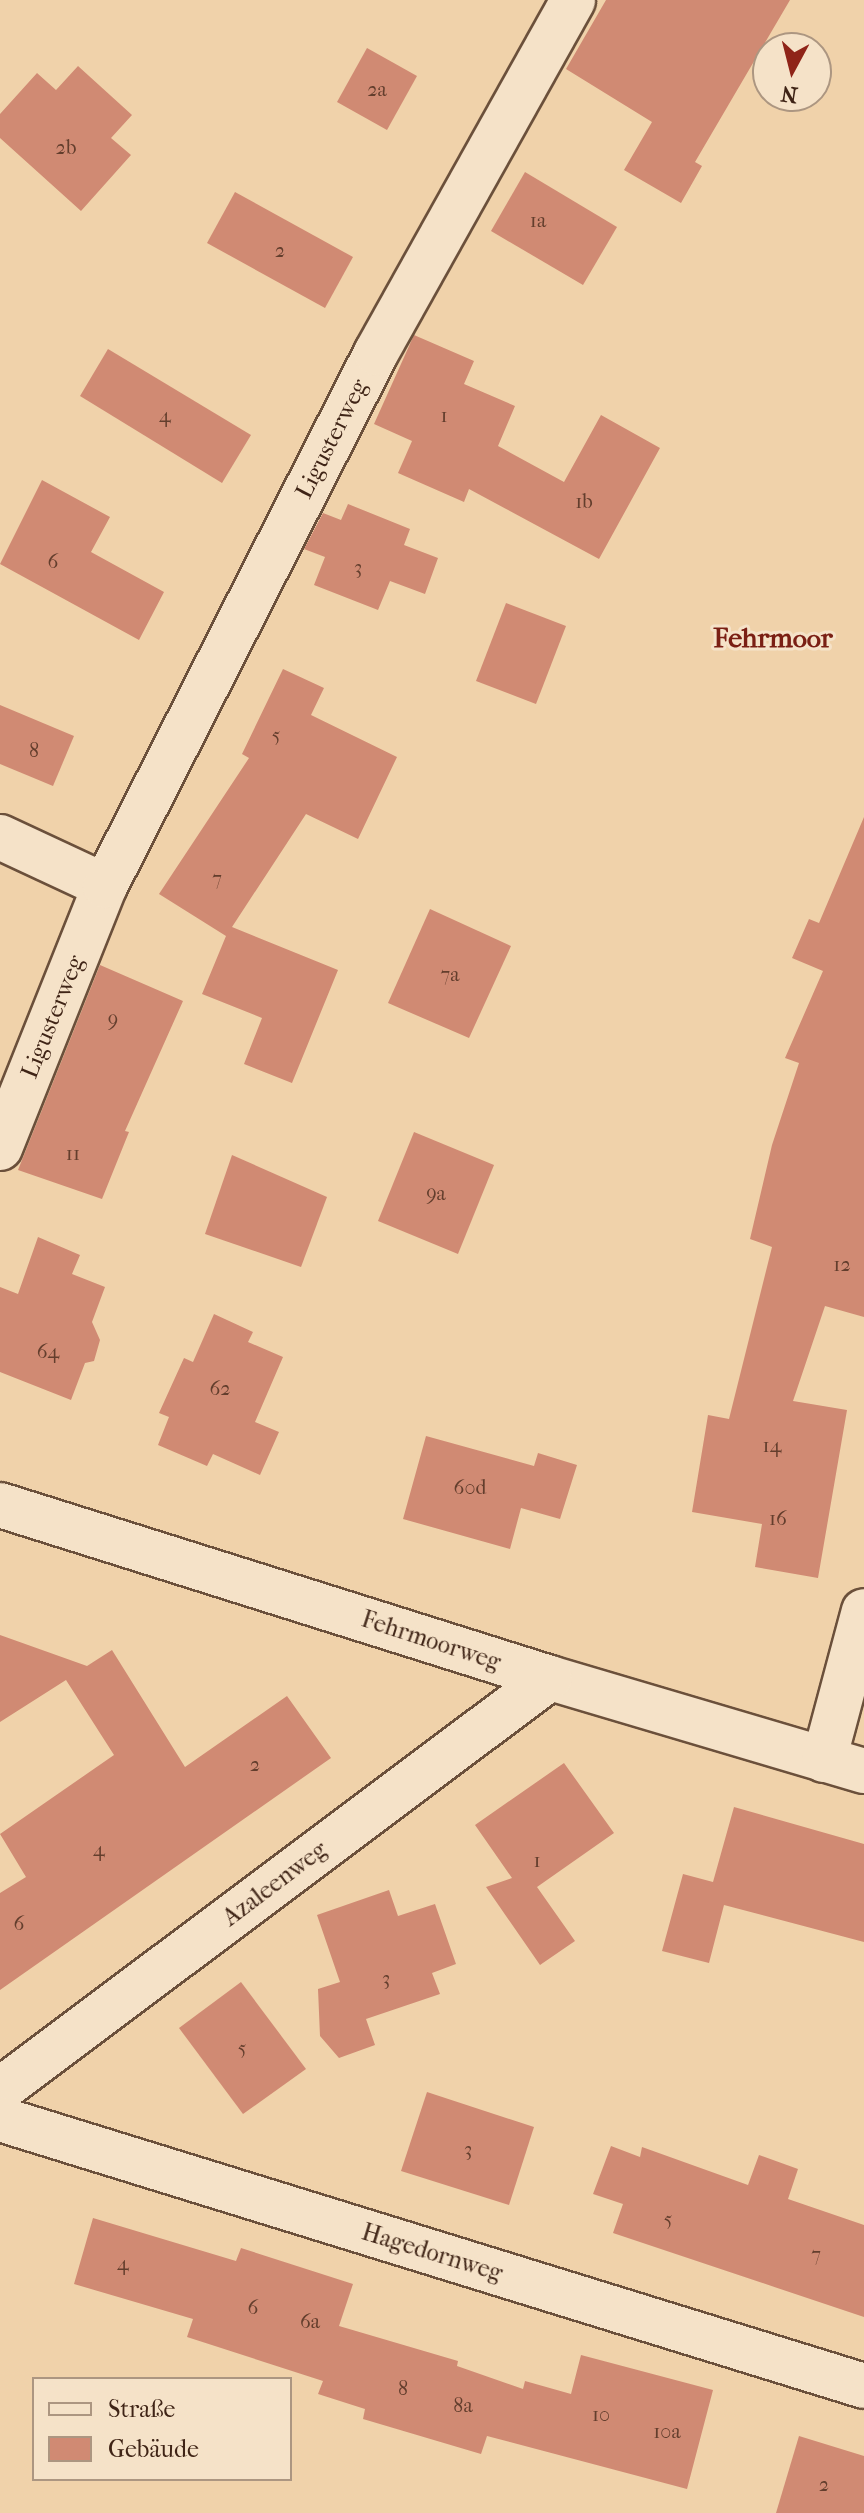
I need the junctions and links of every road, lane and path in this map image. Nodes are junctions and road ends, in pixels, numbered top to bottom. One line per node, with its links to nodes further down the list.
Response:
1 (573, 0): 3 (street, Ligusterweg)
2 (0, 837): 3 (street)
3 (105, 886): 4 (street, Ligusterweg)
4 (0, 1148)
5 (0, 1505): 7 (street, Fehrmoorweg)
6 (864, 1611): 8 (street)
7 (550, 1678): 8 (street, Fehrmoorweg); 9 (street, Azaleenweg)
8 (844, 1765)
9 (0, 2090)
10 (0, 2119): 11 (street, Hagedornweg)
11 (864, 2386)

